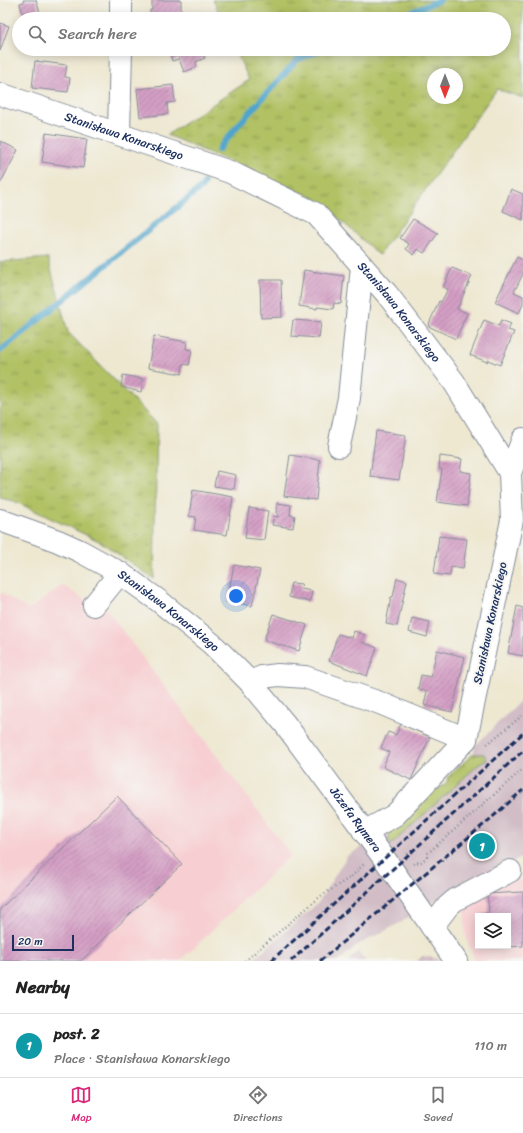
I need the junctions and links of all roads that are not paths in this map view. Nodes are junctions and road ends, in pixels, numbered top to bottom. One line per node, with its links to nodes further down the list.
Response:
1 (120, 0): 2 (street)
2 (121, 12)
3 (121, 56): 5 (street)
4 (0, 94): 5 (street, Stanisława Konarskiego)
5 (119, 134): 6 (street, Stanisława Konarskiego)
6 (362, 266): 8 (street); 9 (street, Stanisława Konarskiego)
7 (523, 439): 9 (street)
8 (339, 446)
9 (510, 473): 14 (street, Stanisława Konarskiego)
10 (0, 520): 11 (street, Stanisława Konarskiego)
11 (120, 573): 12 (street); 13 (street, Stanisława Konarskiego)
12 (94, 605)
13 (250, 682): 14 (street); 15 (street, Józefa Rymera)
14 (466, 739): 15 (street)
15 (364, 832): 17 (street, Józefa Rymera)
16 (510, 871): 17 (street)
17 (432, 927): 18 (street, Józefa Rymera)
18 (456, 961)

